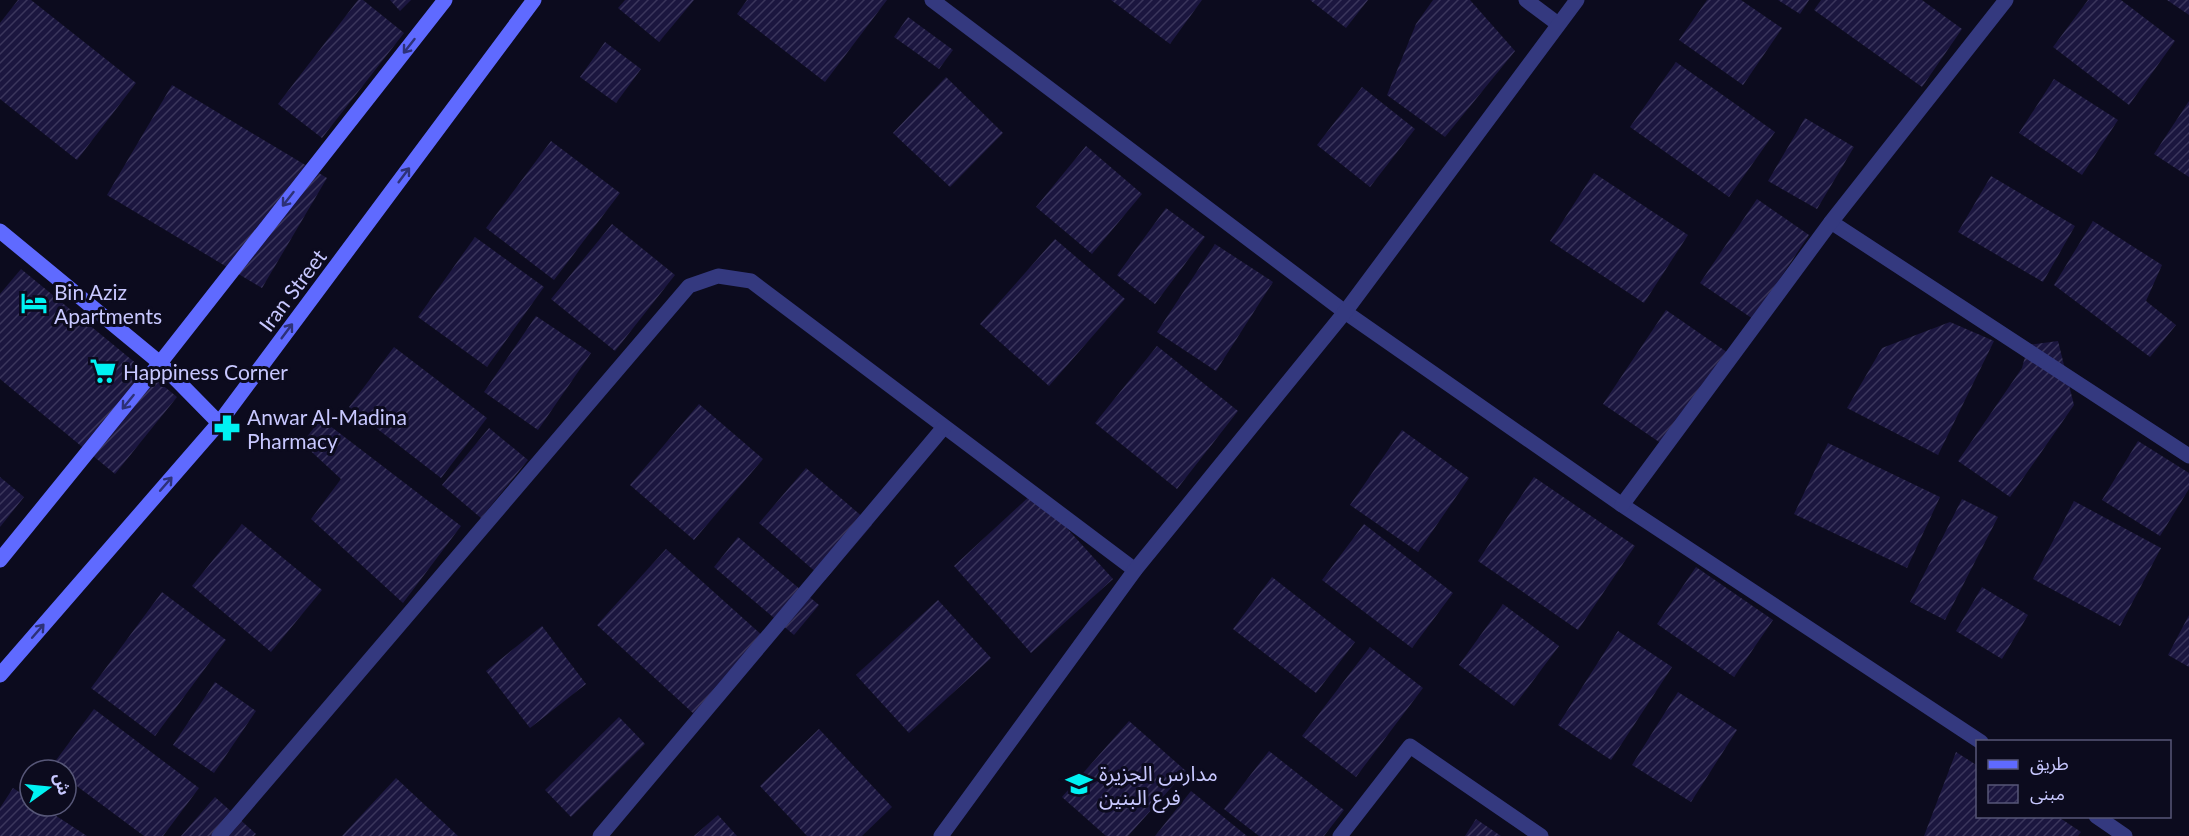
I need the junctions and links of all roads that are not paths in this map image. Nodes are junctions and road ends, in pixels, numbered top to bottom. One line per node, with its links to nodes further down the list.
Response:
1 (445, 0): 11 (street, one-way to 11)
2 (534, 0): 12 (street, Iran Street, one-way to 2)
3 (932, 0): 10 (street)
4 (1526, 0): 7 (street)
5 (1577, 0): 7 (street)
6 (2006, 0): 8 (street)
7 (1558, 24): 10 (street)
8 (1831, 222): 14 (street); 15 (street)
9 (0, 231): 11 (street)
10 (1345, 312): 15 (street); 17 (street)
11 (160, 363): 12 (street); 16 (street, one-way to 16)
12 (219, 423): 18 (street, Iran Street, one-way to 12)
13 (944, 427): 17 (street); 21 (street); 22 (street)
14 (2189, 456)
15 (1622, 505): 19 (street)
16 (0, 560)
17 (1135, 570): 23 (street)
18 (0, 675)
19 (1980, 740)
20 (2099, 818): 26 (street)
21 (219, 836)
22 (600, 836)
23 (941, 836)
24 (1340, 836): 25 (street)
25 (1541, 836)
26 (2125, 836)

